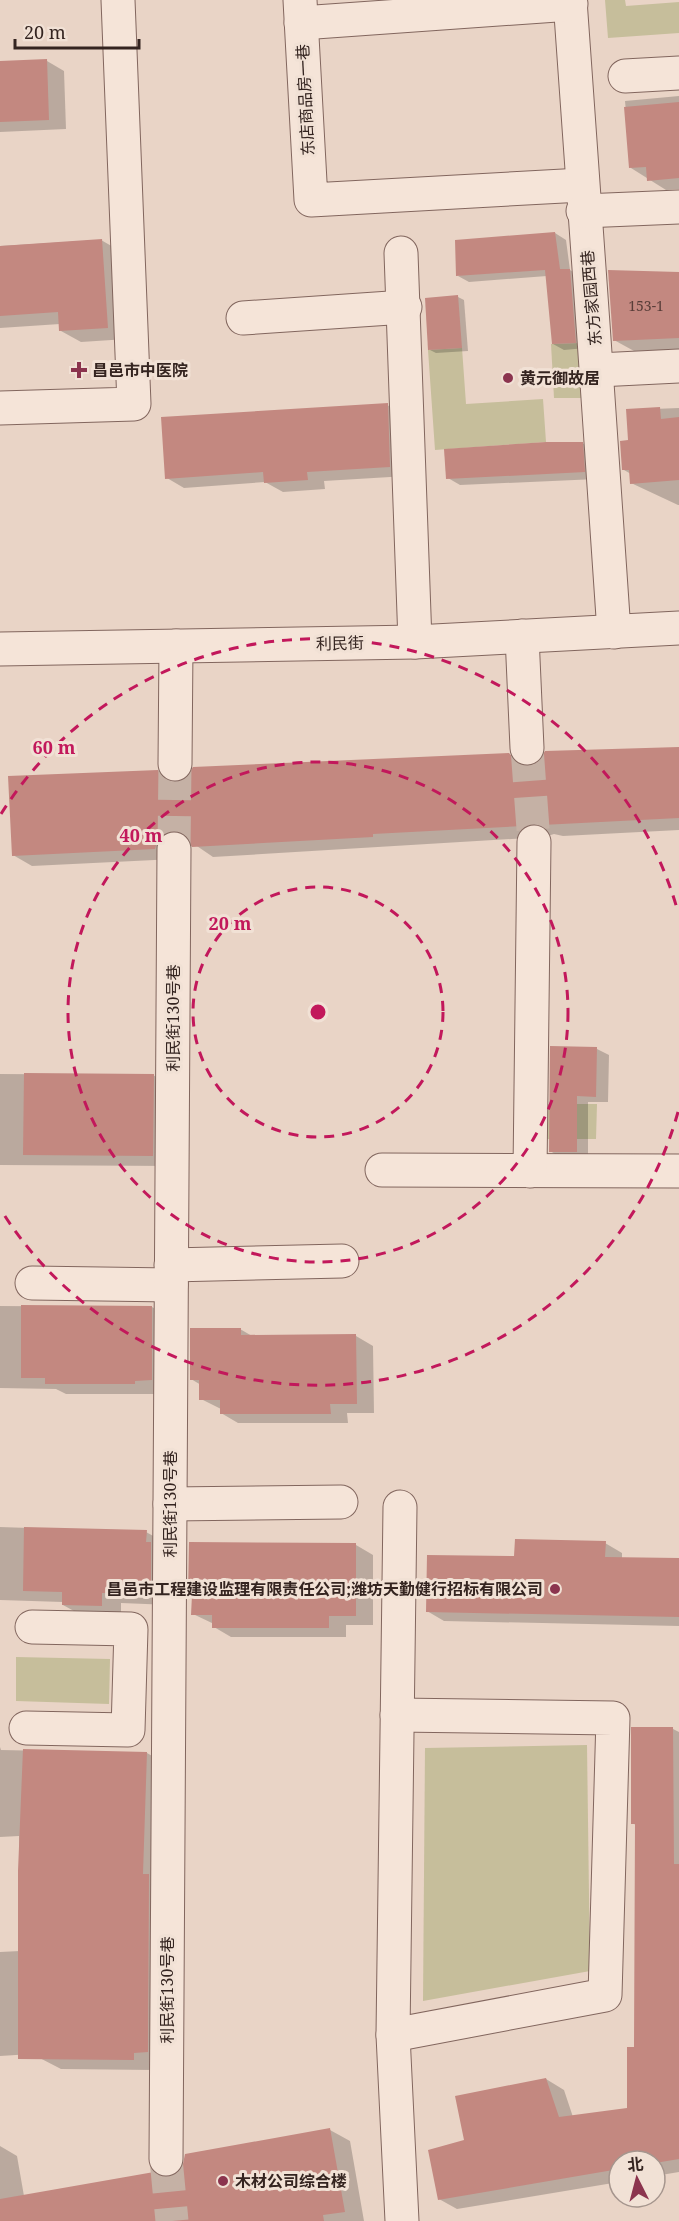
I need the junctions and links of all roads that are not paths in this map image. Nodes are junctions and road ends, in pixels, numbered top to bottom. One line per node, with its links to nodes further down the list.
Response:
1 (118, 0): 13 (street)
2 (570, 2): 3 (street); 6 (street, 东方家园西巷)
3 (301, 12): 6 (street, 东店商品房一巷)
4 (679, 73): 5 (street)
5 (625, 76)
6 (583, 198): 7 (street); 12 (street, 东方家园西巷)
7 (679, 207)
8 (401, 253): 9 (street)
9 (405, 307): 10 (street); 17 (street)
10 (243, 318)
11 (679, 366): 12 (street)
12 (598, 370): 15 (street, 东方家园西巷)
13 (0, 408)
14 (679, 628): 15 (street, 利民街)
15 (614, 632): 16 (street, 利民街)
16 (522, 636): 17 (street, 利民街); 20 (street)
17 (415, 642): 18 (street, 利民街)
18 (176, 646): 19 (street, 利民街); 21 (street)
19 (0, 649)
20 (527, 748)
21 (175, 764)
22 (534, 842): 25 (street)
23 (174, 849): 28 (street, 利民街130号巷)
24 (382, 1170): 25 (street)
25 (530, 1171): 26 (street)
26 (679, 1171)
27 (342, 1261): 28 (street)
28 (171, 1275): 29 (street); 31 (street, 利民街130号巷)
29 (32, 1283)
30 (341, 1502): 31 (street)
31 (170, 1504): 35 (street, 利民街130号巷)
32 (400, 1507): 36 (street)
33 (32, 1627): 34 (street)
34 (130, 1671): 35 (street); 37 (street)
35 (168, 1674): 39 (street, 利民街130号巷)
36 (397, 1715): 38 (street); 38 (street)
37 (26, 1728)
38 (393, 2035): 40 (street)
39 (166, 2159)
40 (402, 2221)

